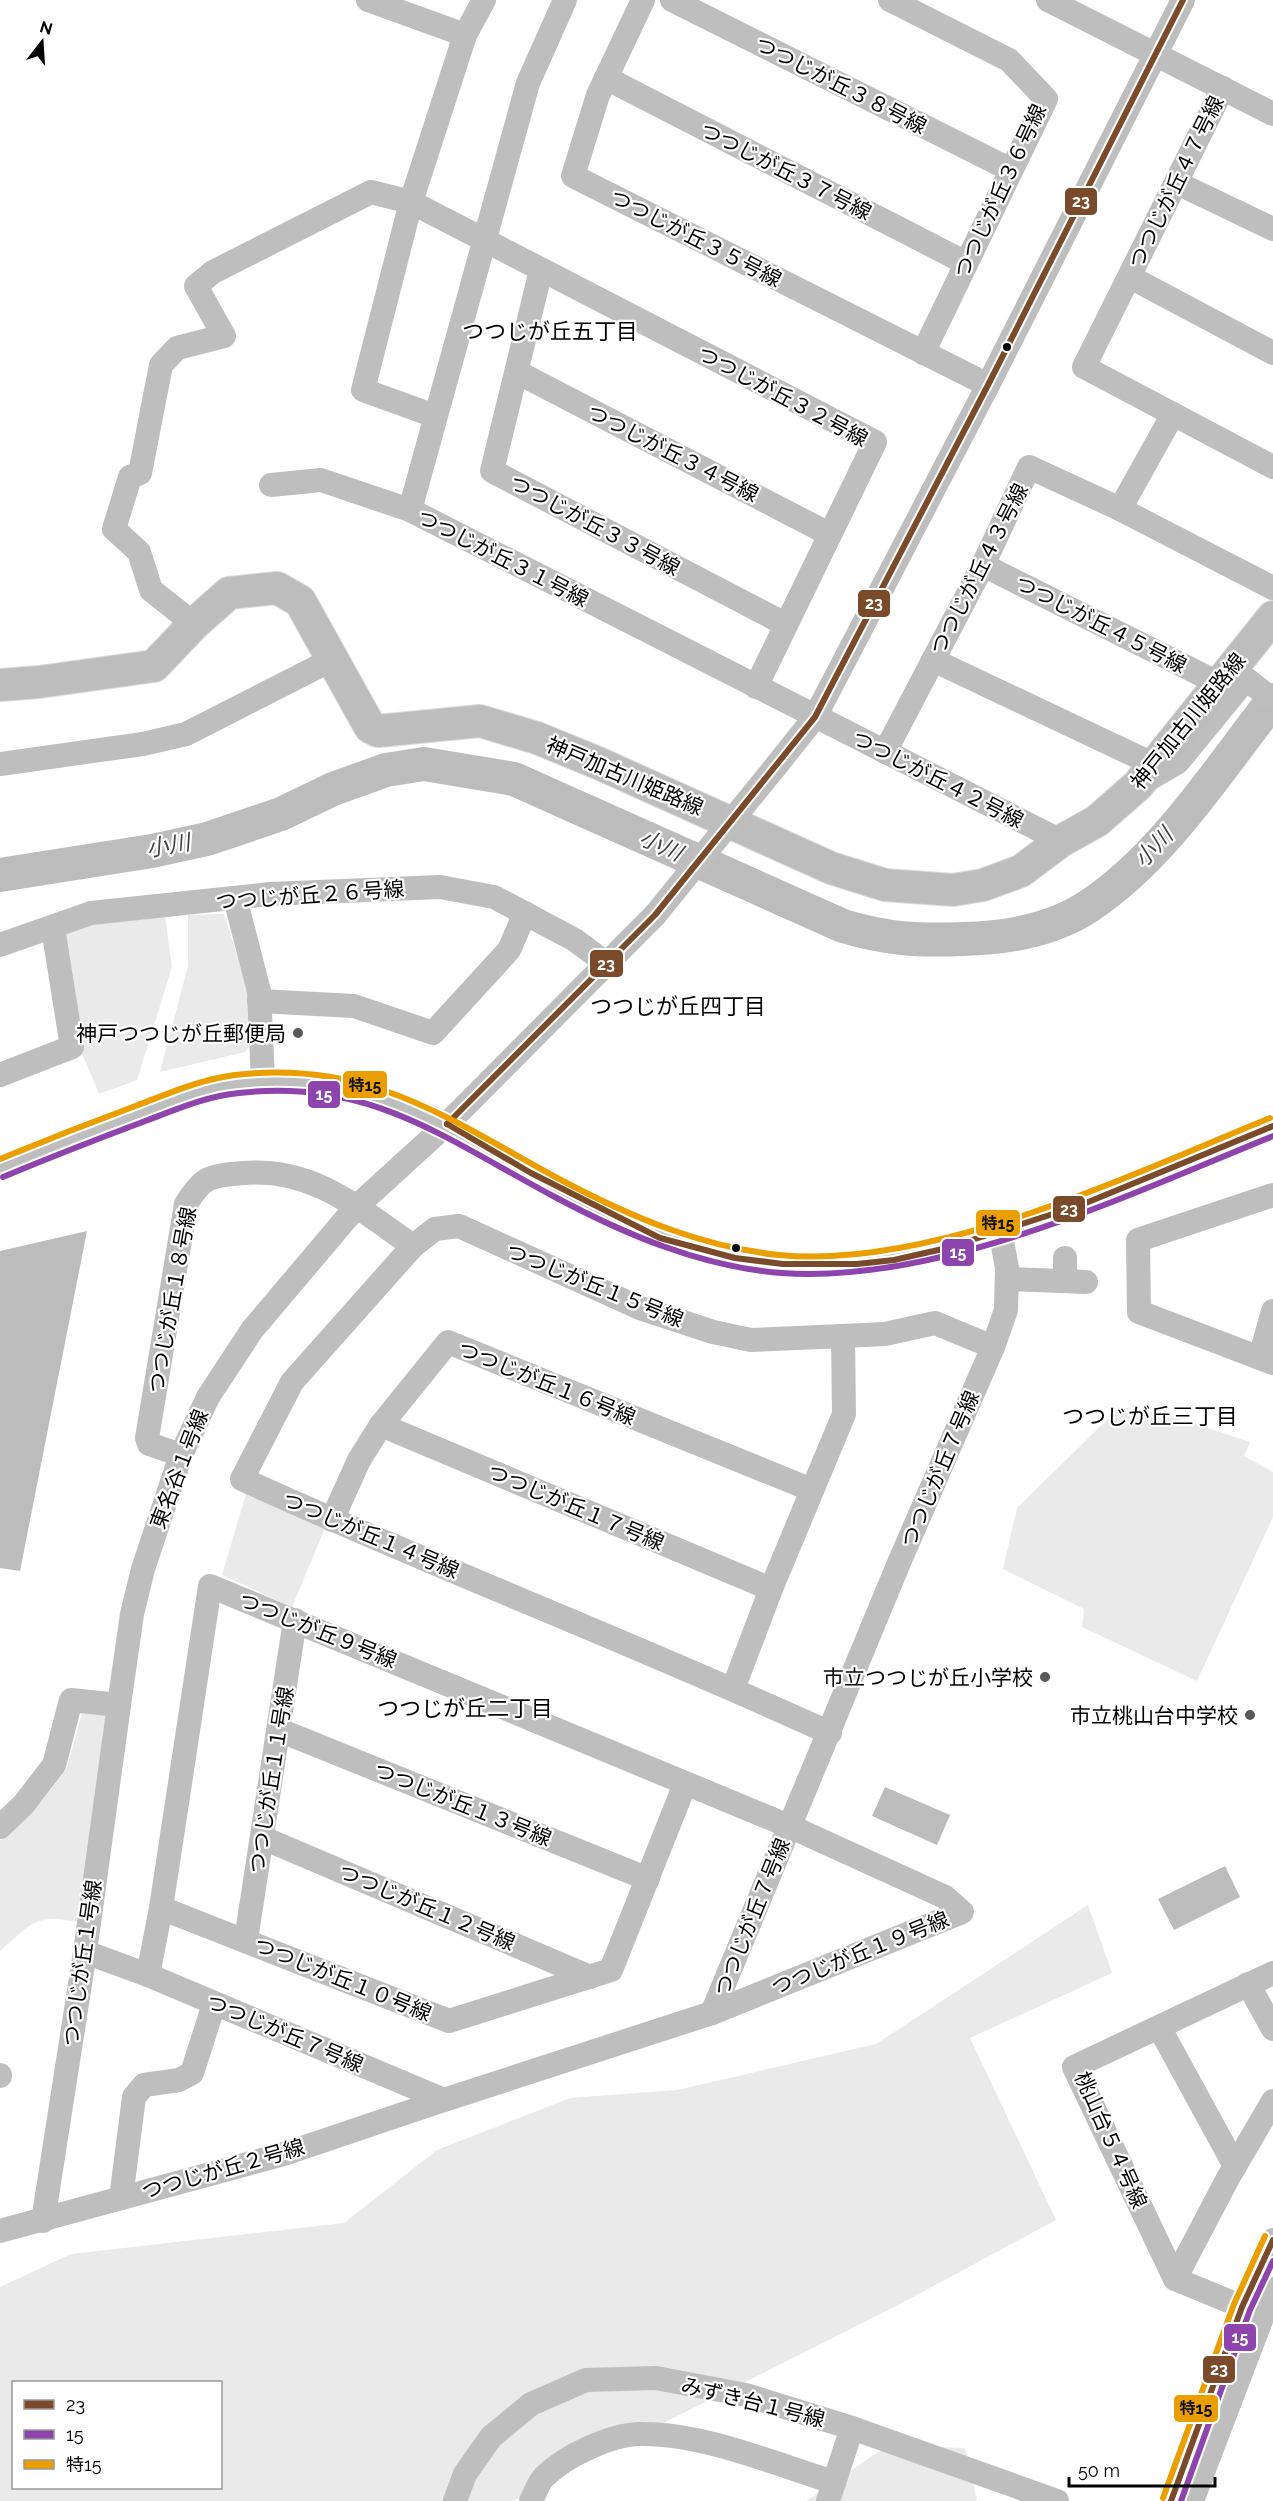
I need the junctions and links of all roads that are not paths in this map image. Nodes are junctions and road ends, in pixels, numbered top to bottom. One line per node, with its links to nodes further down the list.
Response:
1 (368, 0): 9 (street)
2 (484, 0): 9 (street)
3 (565, 0): 18 (street, つつじが丘３１号線)
4 (643, 0): 11 (street, つつじが丘３５号線)
5 (672, 0): 14 (street, つつじが丘３８号線)
6 (890, 0): 14 (street, つつじが丘３６号線)
7 (1048, 0): 10 (street)
8 (1183, 0): 10 (street)
9 (465, 35): 16 (street)
10 (1155, 53): 12 (street); 25 (street)
11 (606, 78): 19 (street, つつじが丘３７号線); 22 (street, つつじが丘３５号線)
12 (1223, 88): 13 (street); 15 (street, つつじが丘４７号線)
13 (1273, 114)
14 (1011, 170): 19 (street, つつじが丘３６号線)
15 (1177, 183): 17 (street); 21 (street, つつじが丘４７号線)
16 (411, 202): 18 (street, つつじが丘３２号線); 27 (street); 36 (street, つつじが丘３２号線)
17 (1273, 229)
18 (483, 240): 20 (street, つつじが丘３２号線); 27 (street, つつじが丘３１号線)
19 (966, 263): 22 (street, つつじが丘３６号線)
20 (541, 270): 24 (street, つつじが丘３３号線); 32 (street, つつじが丘３２号線)
21 (1130, 277): 23 (street, つつじが丘４７号線); 26 (street, つつじが丘４７号線)
22 (923, 353): 25 (street, つつじが丘３５号線)
23 (1273, 353)
24 (517, 372): 32 (street, つつじが丘３４号線); 37 (street, つつじが丘３３号線)
25 (988, 385): 44 (street)
26 (1173, 414): 28 (street, つつじが丘４７号線); 30 (street)
27 (435, 416): 31 (street, つつじが丘３１号線)
28 (1273, 467)
29 (271, 484): 31 (street)
30 (1120, 509): 33 (street, つつじが丘４３号線); 34 (street, つつじが丘４３号線)
31 (410, 510): 42 (street, つつじが丘３１号線)
32 (830, 534): 37 (street, つつじが丘３２号線)
33 (983, 565): 39 (street, つつじが丘４３号線); 40 (street, つつじが丘４５号線)
34 (1273, 588)
35 (1273, 616): 40 (main road, 神戸加古川姫路線)
36 (194, 624): 38 (main road, 神戸加古川姫路線); 41 (main road, 神戸加古川姫路線)
37 (785, 624): 42 (street, つつじが丘３２号線)
38 (333, 659): 46 (street); 48 (main road, 神戸加古川姫路線)
39 (933, 660): 45 (street, つつじが丘４３号線); 47 (street)
40 (1233, 681): 43 (street, つつじが丘４５号線); 47 (main road, 神戸加古川姫路線)
41 (0, 685)
42 (756, 687): 44 (street, つつじが丘３１号線)
43 (1273, 700)
44 (815, 717): 45 (street, つつじが丘４２号線); 53 (street, bridge)
45 (885, 752): 48 (street, つつじが丘４２号線)
46 (0, 764)
47 (1147, 775): 48 (main road, 神戸加古川姫路線)
48 (1061, 841)
49 (235, 898): 50 (street, つつじが丘２６号線); 51 (street, つつじが丘２６号線); 54 (street)
50 (525, 913): 53 (street, つつじが丘２６号線); 54 (street)
51 (53, 928): 52 (street, つつじが丘２６号線); 55 (street)
52 (0, 945)
53 (607, 964): 57 (street, 東名谷１号線)
54 (259, 1001): 56 (street)
55 (0, 1075)
56 (263, 1083): 57 (street); 59 (street)
57 (447, 1124): 61 (street, 東名谷１号線); 62 (street)
58 (1273, 1126): 62 (street)
59 (0, 1169)
60 (1273, 1195): 69 (street)
61 (356, 1207): 63 (street); 71 (street, 東名谷１号線); 71 (street, つつじが丘１８号線)
62 (1000, 1230): 65 (street, つつじが丘７号線)
63 (413, 1245): 67 (street, つつじが丘１５号線); 73 (street, つつじが丘１４号線)
64 (1072, 1274): 65 (street)
65 (1007, 1279): 68 (street, つつじが丘７号線)
66 (1273, 1311): 69 (street)
67 (843, 1336): 68 (street, つつじが丘１５号線); 72 (street)
68 (993, 1347): 79 (street, つつじが丘７号線)
69 (1266, 1360)
70 (381, 1425): 72 (street, つつじが丘１６号線); 73 (street, つつじが丘１６号線); 74 (street, つつじが丘１７号線)
71 (181, 1455): 77 (street, 東名谷１号線)
72 (812, 1490): 74 (street)
73 (332, 1520): 76 (street, つつじが丘１４号線)
74 (771, 1589): 76 (street)
75 (295, 1620): 78 (street, つつじが丘１１号線); 80 (street, つつじが丘９号線); 85 (street, つつじが丘９号線)
76 (733, 1689): 79 (street, つつじが丘１４号線)
77 (119, 1705): 82 (street); 87 (street, つつじが丘１号線)
78 (279, 1730): 83 (street, つつじが丘１１号線); 84 (street, つつじが丘１３号線)
79 (830, 1733): 81 (street, つつじが丘７号線)
80 (685, 1784): 81 (street, つつじが丘９号線); 84 (street, つつじが丘１０号線)
81 (789, 1826): 93 (street, つつじが丘７号線); 93 (street, つつじが丘１９号線)
82 (0, 1827)
83 (263, 1838): 86 (street, つつじが丘１１号線); 90 (street, つつじが丘１２号線)
84 (648, 1879): 90 (street, つつじが丘１０号線)
85 (161, 1908): 86 (street, つつじが丘１０号線); 89 (street, つつじが丘９号線)
86 (246, 1940): 90 (street, つつじが丘１０号線)
87 (85, 1952): 89 (street, つつじが丘７号線); 100 (street, つつじが丘１号線)
88 (1273, 1973): 91 (street, 桃山台５４号線)
89 (148, 1975): 92 (street, つつじが丘７号線)
90 (590, 1977)
91 (1248, 1984): 94 (street, 桃山台５４号線); 95 (street)
92 (214, 2004): 96 (street, つつじが丘７号線); 99 (street)
93 (712, 2013): 96 (street, つつじが丘７号線)
94 (1159, 2027): 98 (street); 103 (street, 桃山台５４号線)
95 (1273, 2029)
96 (444, 2100): 99 (street, つつじが丘２号線)
97 (1273, 2101): 98 (street)
98 (1235, 2166): 103 (street)
99 (121, 2198): 100 (street, つつじが丘２号線)
100 (43, 2221): 101 (street, つつじが丘２号線)
101 (0, 2231)
102 (1273, 2240): 105 (street)
103 (1175, 2279): 105 (street)
104 (1273, 2289): 105 (street)
105 (1252, 2311): 111 (street); 112 (street)
106 (852, 2428): 107 (street); 109 (street, みずき台１号線); 110 (street, みずき台１号線)
107 (831, 2492): 108 (street)
108 (536, 2500)
109 (455, 2501)
110 (1057, 2501)
111 (1172, 2501)
112 (1192, 2501)

